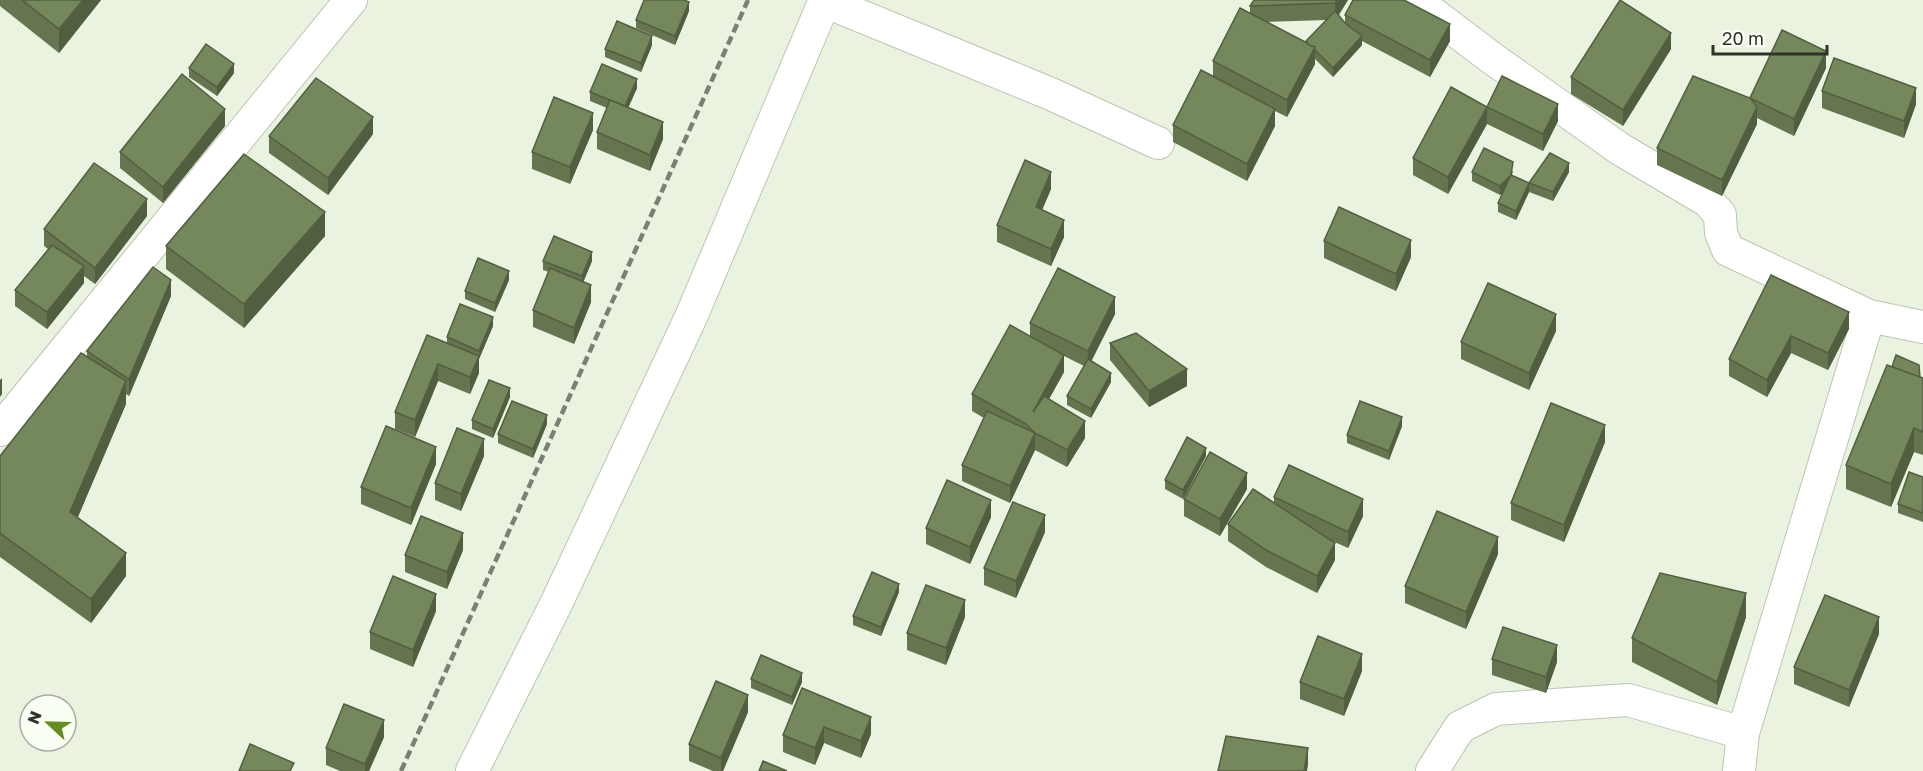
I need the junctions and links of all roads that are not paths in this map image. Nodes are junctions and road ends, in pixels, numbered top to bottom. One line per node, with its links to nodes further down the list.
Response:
1 (351, 0): 7 (street)
2 (1415, 0): 5 (street)
3 (825, 1): 4 (street); 9 (street)
4 (1158, 143)
5 (1869, 316): 6 (street); 8 (street)
6 (1923, 327)
7 (0, 430)
8 (1743, 733): 10 (street); 11 (street)
9 (472, 771)
10 (1432, 771)
11 (1739, 771)

